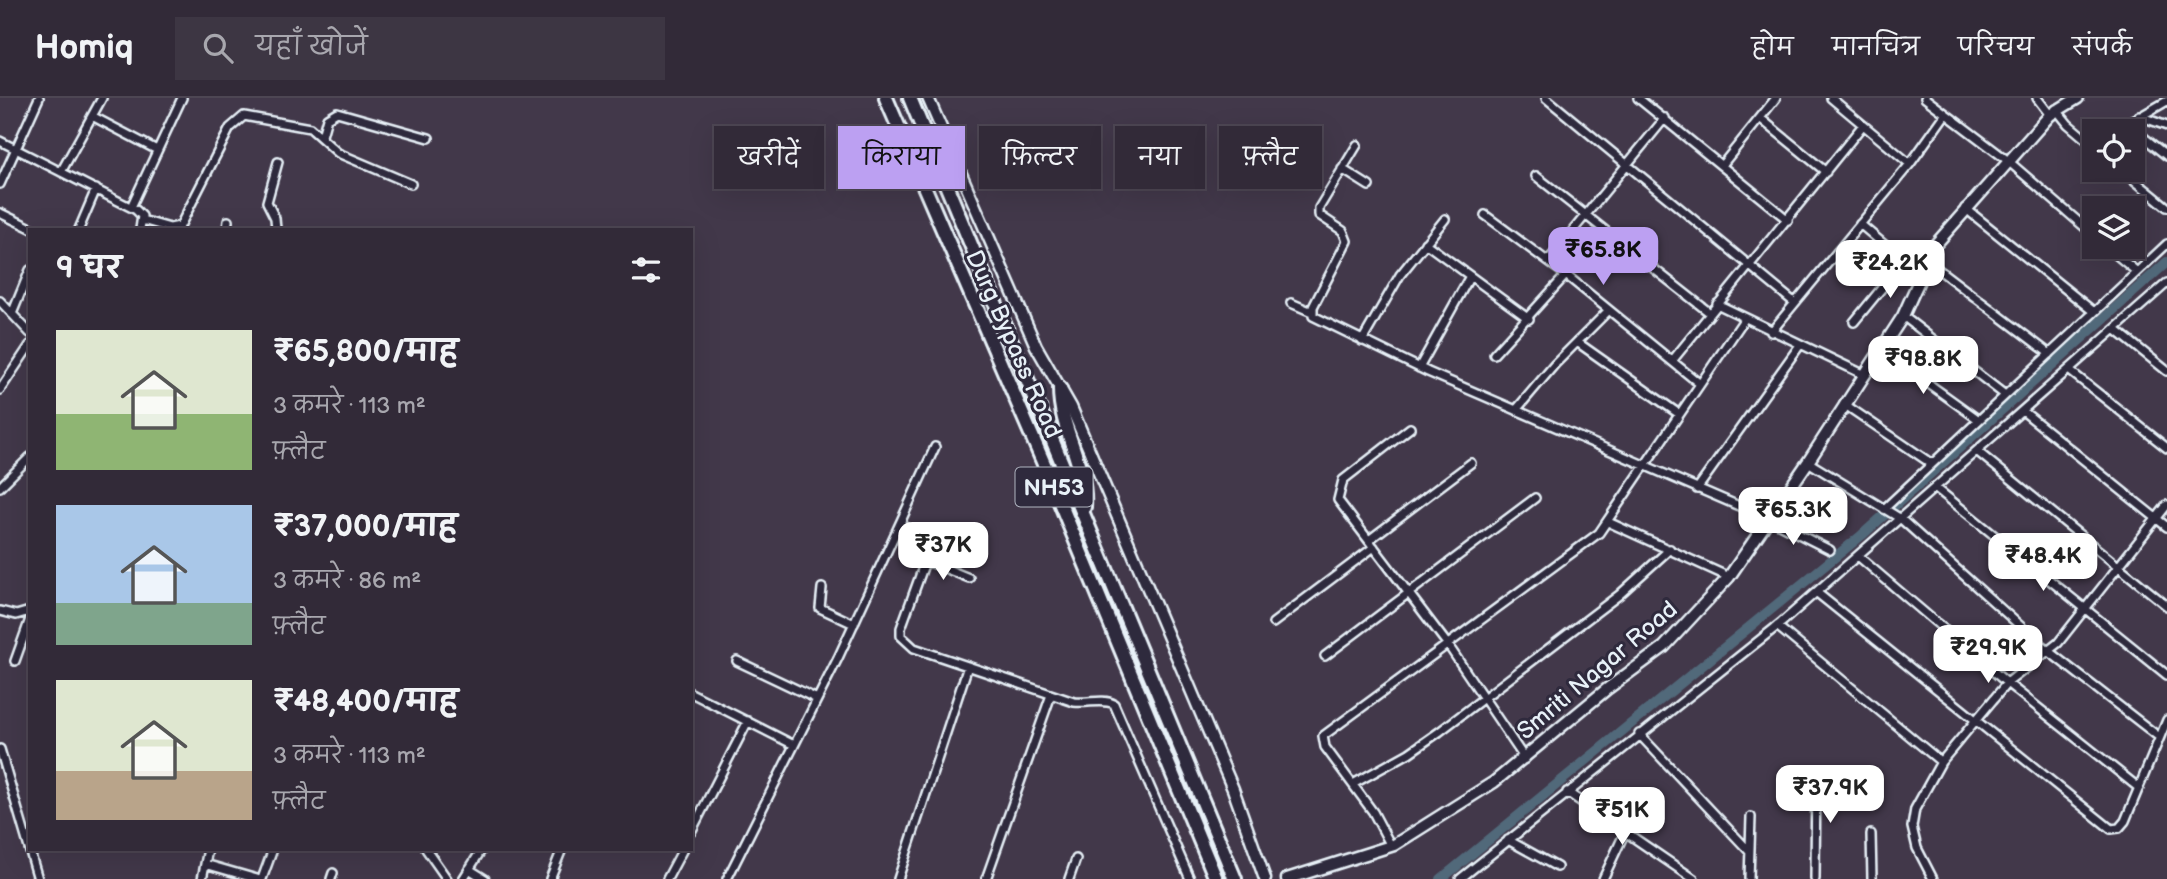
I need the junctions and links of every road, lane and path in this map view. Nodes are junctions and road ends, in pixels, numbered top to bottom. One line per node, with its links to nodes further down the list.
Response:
1 (39, 98): 30 (street)
2 (102, 98): 17 (street)
3 (182, 98): 31 (street)
4 (886, 98): 212 (highway, Durg Bypass Road / NH53)
5 (910, 98): 129 (highway, Durg Bypass Road / NH53)
6 (928, 98): 106 (main road)
7 (1546, 98): 35 (street)
8 (1637, 98): 19 (street)
9 (1776, 98): 20 (street)
10 (1831, 98): 22 (street)
11 (1925, 98): 16 (street)
12 (2037, 98): 15 (street)
13 (2078, 98): 15 (main road, Smriti Nagar Road)
14 (2167, 101): 18 (street)
15 (2053, 112): 24 (street); 33 (main road, Smriti Nagar Road)
16 (1945, 115): 33 (street); 36 (street)
17 (92, 116): 31 (street); 39 (street)
18 (2139, 116): 21 (street); 23 (street)
19 (1665, 118): 35 (street); 37 (street)
20 (1760, 118): 37 (street); 40 (street)
21 (2134, 119)
22 (1863, 125): 36 (street); 40 (street)
23 (2167, 126)
24 (2082, 135)
25 (322, 136): 26 (street); 44 (street); 54 (street)
26 (429, 138)
27 (2145, 138): 32 (street)
28 (0, 141): 30 (street)
29 (1357, 145): 38 (street)
30 (17, 149): 39 (street); 43 (street)
31 (158, 150): 47 (street)
32 (2167, 156)
33 (2007, 160): 49 (main road, Smriti Nagar Road); 57 (street)
34 (278, 162): 61 (street)
35 (1628, 164): 52 (street); 68 (street)
36 (1910, 164): 56 (street)
37 (1722, 165): 55 (street)
38 (1342, 169): 45 (street); 82 (street)
39 (61, 172): 46 (street)
40 (1826, 172): 55 (street)
41 (1536, 176): 52 (street)
42 (2137, 182): 48 (street)
43 (0, 184)
44 (411, 184)
45 (1369, 186)
46 (96, 189): 47 (street); 59 (street)
47 (131, 207): 54 (street)
48 (2167, 207)
49 (1965, 208): 65 (main road, Smriti Nagar Road); 83 (street)
50 (0, 213): 58 (street)
51 (1485, 215): 66 (street)
52 (1586, 215): 66 (street); 84 (street)
53 (1445, 219): 62 (street)
54 (142, 220): 60 (street)
55 (1788, 220): 68 (street)
56 (1860, 224): 67 (street); 79 (street)
57 (2082, 225)
58 (31, 228)
59 (79, 228)
60 (140, 228)
61 (276, 228)
62 (1425, 243): 73 (street); 93 (street)
63 (2167, 244): 69 (street)
64 (2121, 259): 69 (street)
65 (1926, 260): 71 (main road, Smriti Nagar Road); 98 (street)
66 (1548, 261): 70 (street)
67 (1904, 261): 71 (street); 89 (street)
68 (1749, 266): 79 (street); 80 (street)
69 (2137, 272): 83 (street)
70 (1566, 275): 81 (street); 88 (street)
71 (1920, 275): 86 (main road, Smriti Nagar Road)
72 (28, 276): 85 (street)
73 (1470, 276): 88 (street); 101 (street)
74 (2167, 283): 75 (street)
75 (2160, 290): 76 (street); 90 (street)
76 (2167, 296)
77 (0, 302): 85 (street)
78 (1291, 303): 82 (street)
79 (1795, 303): 92 (street)
80 (1717, 304): 84 (street); 87 (street)
81 (1609, 310): 94 (street); 100 (street)
82 (1312, 312): 93 (street)
83 (2094, 312): 98 (street)
84 (1710, 313): 100 (street)
85 (12, 314): 91 (street)
86 (1903, 316): 97 (main road, Smriti Nagar Road); 108 (street)
87 (1745, 318): 92 (street); 105 (street)
88 (1529, 319): 99 (street)
89 (1854, 322)
90 (2116, 330): 102 (street); 103 (street)
91 (28, 331)
92 (1770, 332): 95 (street)
93 (1362, 341): 101 (street)
94 (1577, 342): 110 (street); 112 (street)
95 (1800, 345): 104 (street); 124 (street)
96 (28, 348): 107 (street)
97 (1882, 351): 104 (main road, Smriti Nagar Road); 113 (street)
98 (2050, 354): 108 (street)
99 (1494, 355)
100 (1672, 361): 105 (street)
101 (1419, 368): 110 (street)
102 (2070, 371): 111 (street); 116 (street)
103 (2167, 371)
104 (1864, 375): 109 (main road, Smriti Nagar Road)
105 (1700, 384): 112 (street)
106 (1060, 389): 129 (highway); 214 (main road)
107 (0, 390)
108 (2005, 395): 113 (street)
109 (1844, 404): 119 (main road, Smriti Nagar Road); 121 (street)
110 (1516, 410): 122 (street)
111 (2024, 412): 117 (street); 132 (street)
112 (1679, 414): 122 (street)
113 (1979, 420): 121 (street)
114 (1410, 428): 136 (street)
115 (935, 447): 134 (street)
116 (2167, 448)
117 (1978, 452): 125 (street); 141 (street)
118 (28, 459): 123 (street)
119 (1808, 462): 128 (street); 130 (main road, Smriti Nagar Road)
120 (1471, 463): 136 (street)
121 (1932, 464): 128 (street)
122 (1644, 465): 124 (street); 133 (street)
123 (0, 486)
124 (1697, 489): 130 (street)
125 (1937, 489): 131 (street); 148 (street)
126 (1535, 498): 145 (street)
127 (2167, 505): 132 (street)
128 (1884, 509): 131 (street)
129 (1083, 513): 213 (highway, Durg Bypass Road / NH53)
130 (1769, 519): 138 (street); 142 (main road, Smriti Nagar Road)
131 (1901, 519): 139 (street); 156 (street)
132 (2156, 519): 135 (street); 141 (street)
133 (1608, 522): 137 (street); 155 (street)
134 (900, 524): 140 (street); 152 (street)
135 (2167, 527)
136 (1371, 544): 145 (street); 151 (street)
137 (1670, 549): 142 (street); 165 (street)
138 (1830, 550)
139 (1858, 556): 146 (street); 162 (street)
140 (927, 561): 143 (street); 160 (street)
141 (2120, 566): 147 (street); 148 (street)
142 (1729, 577): 174 (main road, Smriti Nagar Road)
143 (969, 578)
144 (822, 588): 152 (street)
145 (1408, 592): 155 (street); 157 (street)
146 (1816, 592): 154 (street); 169 (street)
147 (2167, 606)
148 (2084, 610): 156 (street); 161 (street)
149 (0, 611): 150 (street)
150 (28, 612)
151 (1273, 623)
152 (853, 624): 166 (street)
153 (28, 625): 158 (street)
154 (1777, 626): 170 (street); 175 (street)
155 (1448, 645): 165 (street); 177 (street)
156 (2047, 650): 162 (street); 171 (street)
157 (1325, 656)
158 (15, 661)
159 (737, 661): 166 (street)
160 (968, 666): 164 (street); 208 (street)
161 (2167, 675)
162 (2007, 683): 169 (street); 178 (street)
163 (693, 693): 168 (street)
164 (1051, 695): 209 (street); 211 (street)
165 (1484, 697): 174 (street); 177 (street)
166 (817, 699): 172 (street)
167 (2167, 720): 171 (street)
168 (748, 721): 172 (street); 181 (street)
169 (1975, 722): 175 (street); 178 (street)
170 (1639, 734): 179 (street); 194 (street)
171 (2159, 737): 178 (street)
172 (794, 745): 207 (street)
173 (0, 749): 185 (street)
174 (1525, 759): 186 (main road, Smriti Nagar Road)
175 (1941, 762): 222 (street)
176 (1816, 771): 220 (street)
177 (1353, 784): 186 (street)
178 (2139, 788)
179 (1567, 792): 182 (street); 184 (street)
180 (1751, 817): 194 (street)
181 (693, 828)
182 (1625, 832): 217 (street); 218 (street)
183 (1871, 834): 221 (street)
184 (1508, 840): 197 (street); 216 (street)
185 (28, 845)
186 (1391, 846): 215 (main road, Smriti Nagar Road)
187 (30, 851): 199 (street)
188 (208, 851): 196 (street)
189 (273, 851): 201 (street)
190 (427, 851): 202 (street)
191 (481, 851): 198 (street)
192 (561, 851): 205 (street)
193 (681, 851): 206 (street)
194 (1749, 851): 219 (street)
195 (1076, 859): 210 (street)
196 (205, 864): 200 (street); 201 (street)
197 (1557, 867)
198 (469, 869): 203 (street); 204 (street)
199 (38, 879)
200 (202, 879)
201 (260, 879)
202 (447, 879)
203 (463, 879)
204 (485, 879)
205 (550, 879)
206 (667, 879)
207 (727, 879)
208 (898, 879)
209 (986, 879)
210 (1069, 879)
211 (1189, 879)
212 (1216, 879)
213 (1235, 879)
214 (1265, 879)
215 (1287, 879)
216 (1460, 879)
217 (1603, 879)
218 (1694, 879)
219 (1749, 879)
220 (1815, 879)
221 (1872, 879)
222 (1933, 879)

